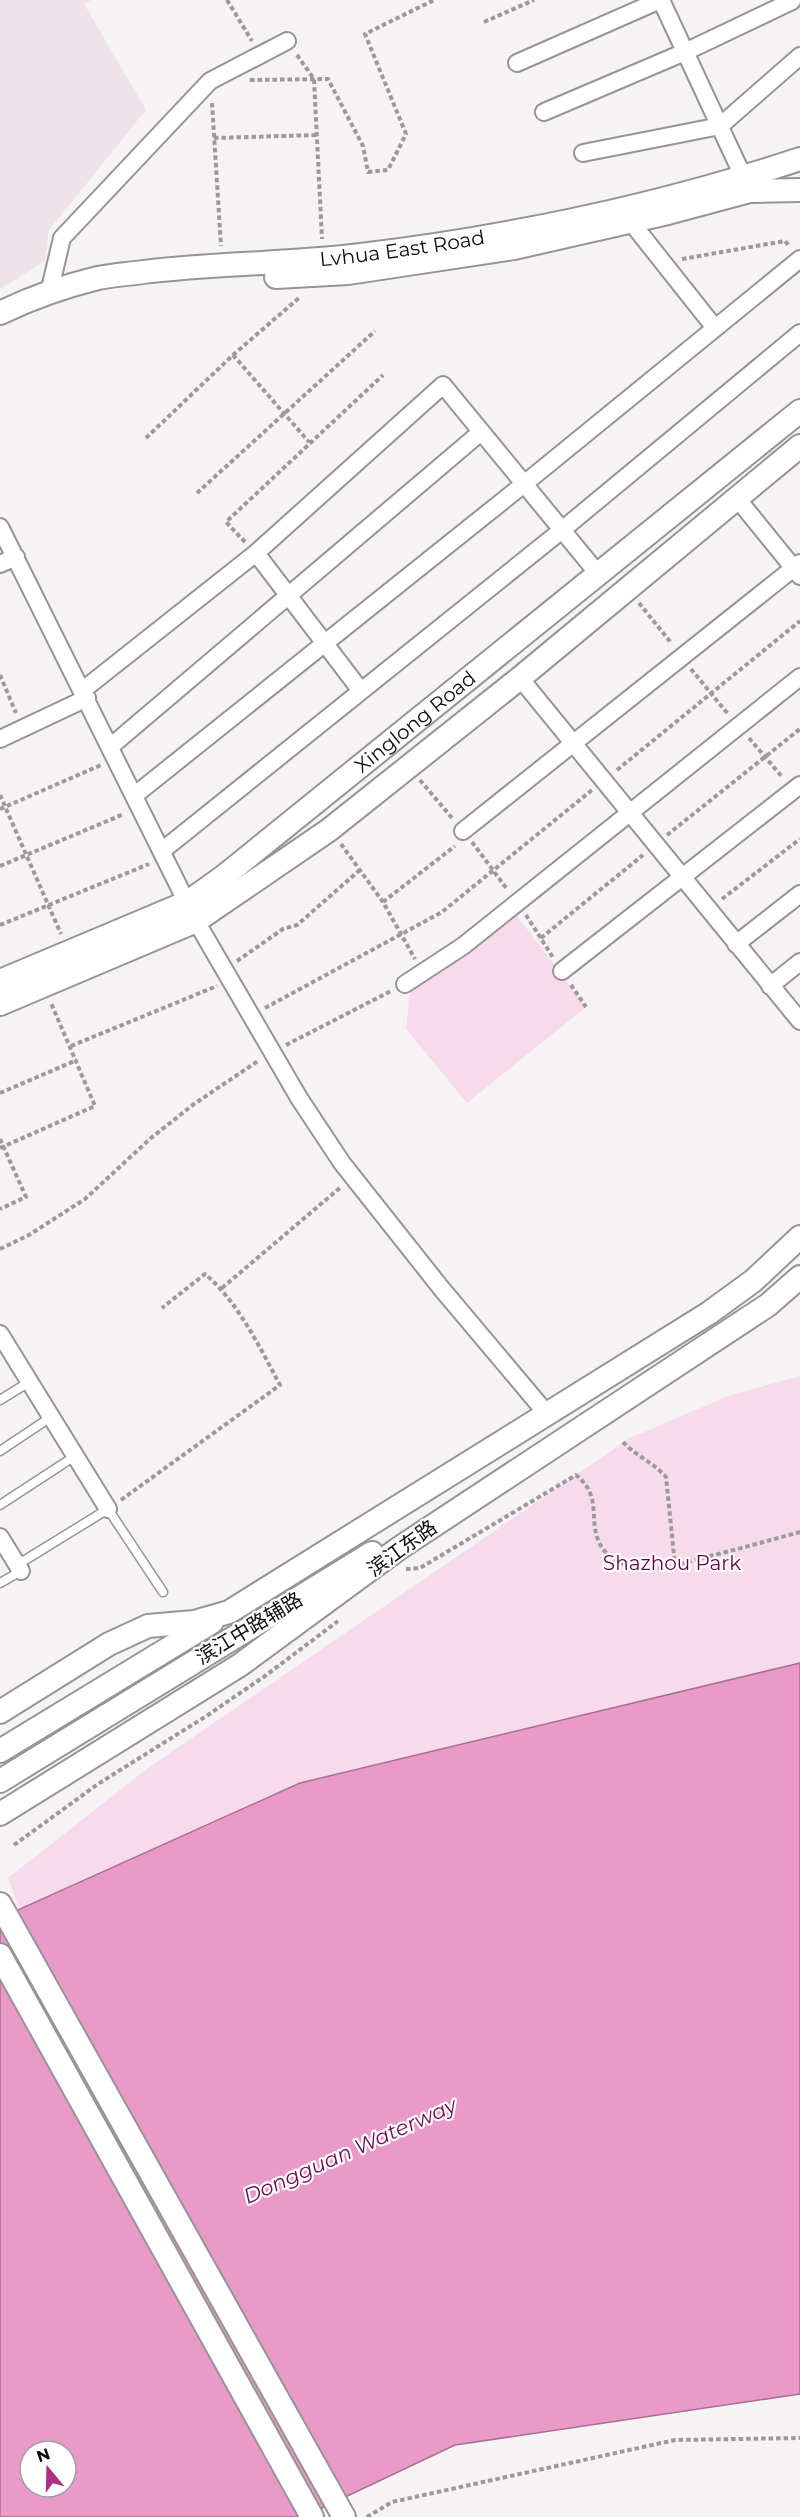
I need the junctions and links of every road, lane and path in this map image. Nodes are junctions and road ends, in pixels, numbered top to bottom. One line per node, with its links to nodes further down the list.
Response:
1 (227, 0): 9 (path)
2 (434, 0): 12 (path)
3 (534, 0): 6 (path)
4 (660, 0): 8 (street); 11 (street)
5 (792, 1): 8 (street)
6 (484, 22)
7 (287, 41): 9 (street); 12 (path)
8 (685, 52): 15 (street); 16 (street)
9 (260, 55): 14 (street)
10 (800, 56): 16 (street)
11 (517, 63)
12 (314, 79): 13 (path); 17 (path)
13 (245, 80)
14 (210, 81): 18 (path); 28 (street)
15 (544, 112)
16 (720, 126): 19 (street); 21 (street)
17 (317, 135): 18 (path); 24 (path)
18 (214, 138): 27 (path)
19 (583, 153)
20 (800, 159): 21 (main road, Lvhua East Road)
21 (747, 184): 22 (main road, Lvhua East Road); 23 (main road, Lvhua East Road); 24 (main road, Lvhua East Road)
22 (800, 190)
23 (631, 222): 26 (street); 31 (main road, Lvhua East Road)
24 (323, 258): 27 (main road, Lvhua East Road)
25 (800, 259): 26 (path); 32 (street)
26 (663, 262): 32 (street)
27 (223, 266): 28 (main road, Lvhua East Road)
28 (49, 293): 30 (main road, Lvhua East Road)
29 (308, 293): 35 (path)
30 (0, 313)
31 (0, 326)
32 (715, 328): 43 (street)
33 (375, 331): 38 (path)
34 (800, 333): 47 (street)
35 (233, 355): 38 (path); 40 (path)
36 (382, 375): 41 (path)
37 (800, 411): 52 (main road, Xinglong Road)
38 (284, 412): 41 (path); 44 (path)
39 (481, 432): 43 (street); 48 (street); 54 (street)
40 (146, 438)
41 (309, 442): 48 (path)
42 (800, 446): 45 (main road, Xinglong Road)
43 (524, 484): 47 (street); 56 (street)
44 (197, 493)
45 (736, 497): 51 (street); 53 (main road, Xinglong Road)
46 (0, 526): 49 (street)
47 (562, 530): 52 (street); 61 (street)
48 (256, 553): 54 (street); 63 (street)
49 (16, 557): 50 (street); 63 (street)
50 (0, 564)
51 (798, 569): 57 (street)
52 (599, 575): 91 (main road, Xinglong Road)
53 (627, 589): 57 (path); 60 (main road, Xinglong Road)
54 (288, 596): 56 (street); 68 (street)
55 (800, 621): 62 (path)
56 (325, 643): 61 (street); 73 (street)
57 (682, 657): 62 (path); 67 (street)
58 (0, 675): 65 (path)
59 (800, 677): 64 (street)
60 (520, 678): 67 (street); 69 (main road, Xinglong Road)
61 (361, 691): 81 (street)
62 (711, 693): 64 (path); 70 (path)
63 (85, 694): 65 (street); 68 (street)
64 (738, 726): 71 (path); 76 (street)
65 (23, 729): 66 (street)
66 (0, 739)
67 (574, 744): 70 (street); 78 (street)
68 (113, 752): 73 (street); 74 (path)
69 (408, 766): 77 (main road, Xinglong Road); 78 (path)
70 (604, 781): 76 (street); 84 (path)
71 (797, 788): 85 (street)
72 (0, 795): 74 (path)
73 (138, 801): 80 (path); 81 (street)
74 (5, 807): 75 (path); 80 (path)
75 (0, 809)
76 (629, 812): 85 (street); 87 (street)
77 (329, 830): 83 (path); 91 (main road, Xinglong Road)
78 (465, 834): 84 (path); 88 (path)
79 (800, 839): 90 (path)
80 (27, 854): 82 (path); 89 (path)
81 (164, 854): 89 (path); 91 (street)
82 (0, 866)
83 (361, 869): 88 (path); 99 (path)
84 (493, 870): 87 (path); 93 (path)
85 (682, 878): 90 (street); 97 (street)
86 (800, 894): 94 (street)
87 (517, 901): 97 (path); 98 (street)
88 (383, 902): 93 (path)
89 (49, 904): 92 (path); 95 (path)
90 (708, 909): 94 (street)
91 (192, 911): 95 (main road, Xinglong Road); 99 (street); 102 (main road, Xinglong Road)
92 (0, 925)
93 (401, 934): 98 (path); 106 (path)
94 (736, 944): 103 (street)
95 (67, 951): 100 (main road, Xinglong Road)
96 (800, 962): 103 (street)
97 (562, 971): 105 (path)
98 (423, 973): 101 (street)
99 (226, 976): 106 (street); 108 (path)
100 (0, 981)
101 (405, 984): 109 (path)
102 (43, 986): 104 (main road, Xinglong Road); 108 (path)
103 (770, 986): 107 (street)
104 (0, 1004)
105 (586, 1007)
106 (250, 1016): 109 (street)
107 (800, 1021)
108 (71, 1046): 110 (path)
109 (271, 1053): 114 (street); 117 (path)
110 (76, 1060): 111 (path); 113 (path)
111 (0, 1093)
112 (0, 1139): 113 (path)
113 (2, 1147): 115 (path)
114 (353, 1177): 119 (path); 124 (street)
115 (0, 1209)
116 (800, 1237): 124 (main road, 滨江东路)
117 (0, 1248)
118 (800, 1277): 129 (main road, 滨江东路)
119 (222, 1288): 120 (path); 131 (path)
120 (162, 1308)
121 (3, 1344): 122 (street)
122 (30, 1382): 123 (lane); 125 (street)
123 (0, 1400)
124 (547, 1414): 139 (main road, 滨江东路)
125 (51, 1417): 127 (lane); 128 (street)
126 (623, 1442): 134 (path)
127 (0, 1451)
128 (75, 1456): 130 (lane); 131 (street)
129 (501, 1479): 143 (main road, 滨江中路辅路); 144 (main road, 滨江东路)
130 (0, 1504)
131 (108, 1509): 135 (lane); 138 (lane)
132 (800, 1532): 134 (path)
133 (0, 1537): 135 (street)
134 (675, 1565): 136 (path)
135 (19, 1568): 137 (lane)
136 (396, 1576)
137 (0, 1583)
138 (163, 1592)
139 (229, 1612): 141 (main road, 滨江东路); 142 (main road, 滨江中路辅路)
140 (341, 1618): 145 (path)
141 (0, 1712)
142 (0, 1751)
143 (0, 1781)
144 (0, 1814)
145 (14, 1845)
146 (0, 1904): 150 (main road)
147 (0, 1955): 149 (main road)
148 (800, 2438): 151 (path)
149 (312, 2517)
150 (344, 2517)
151 (367, 2517)

